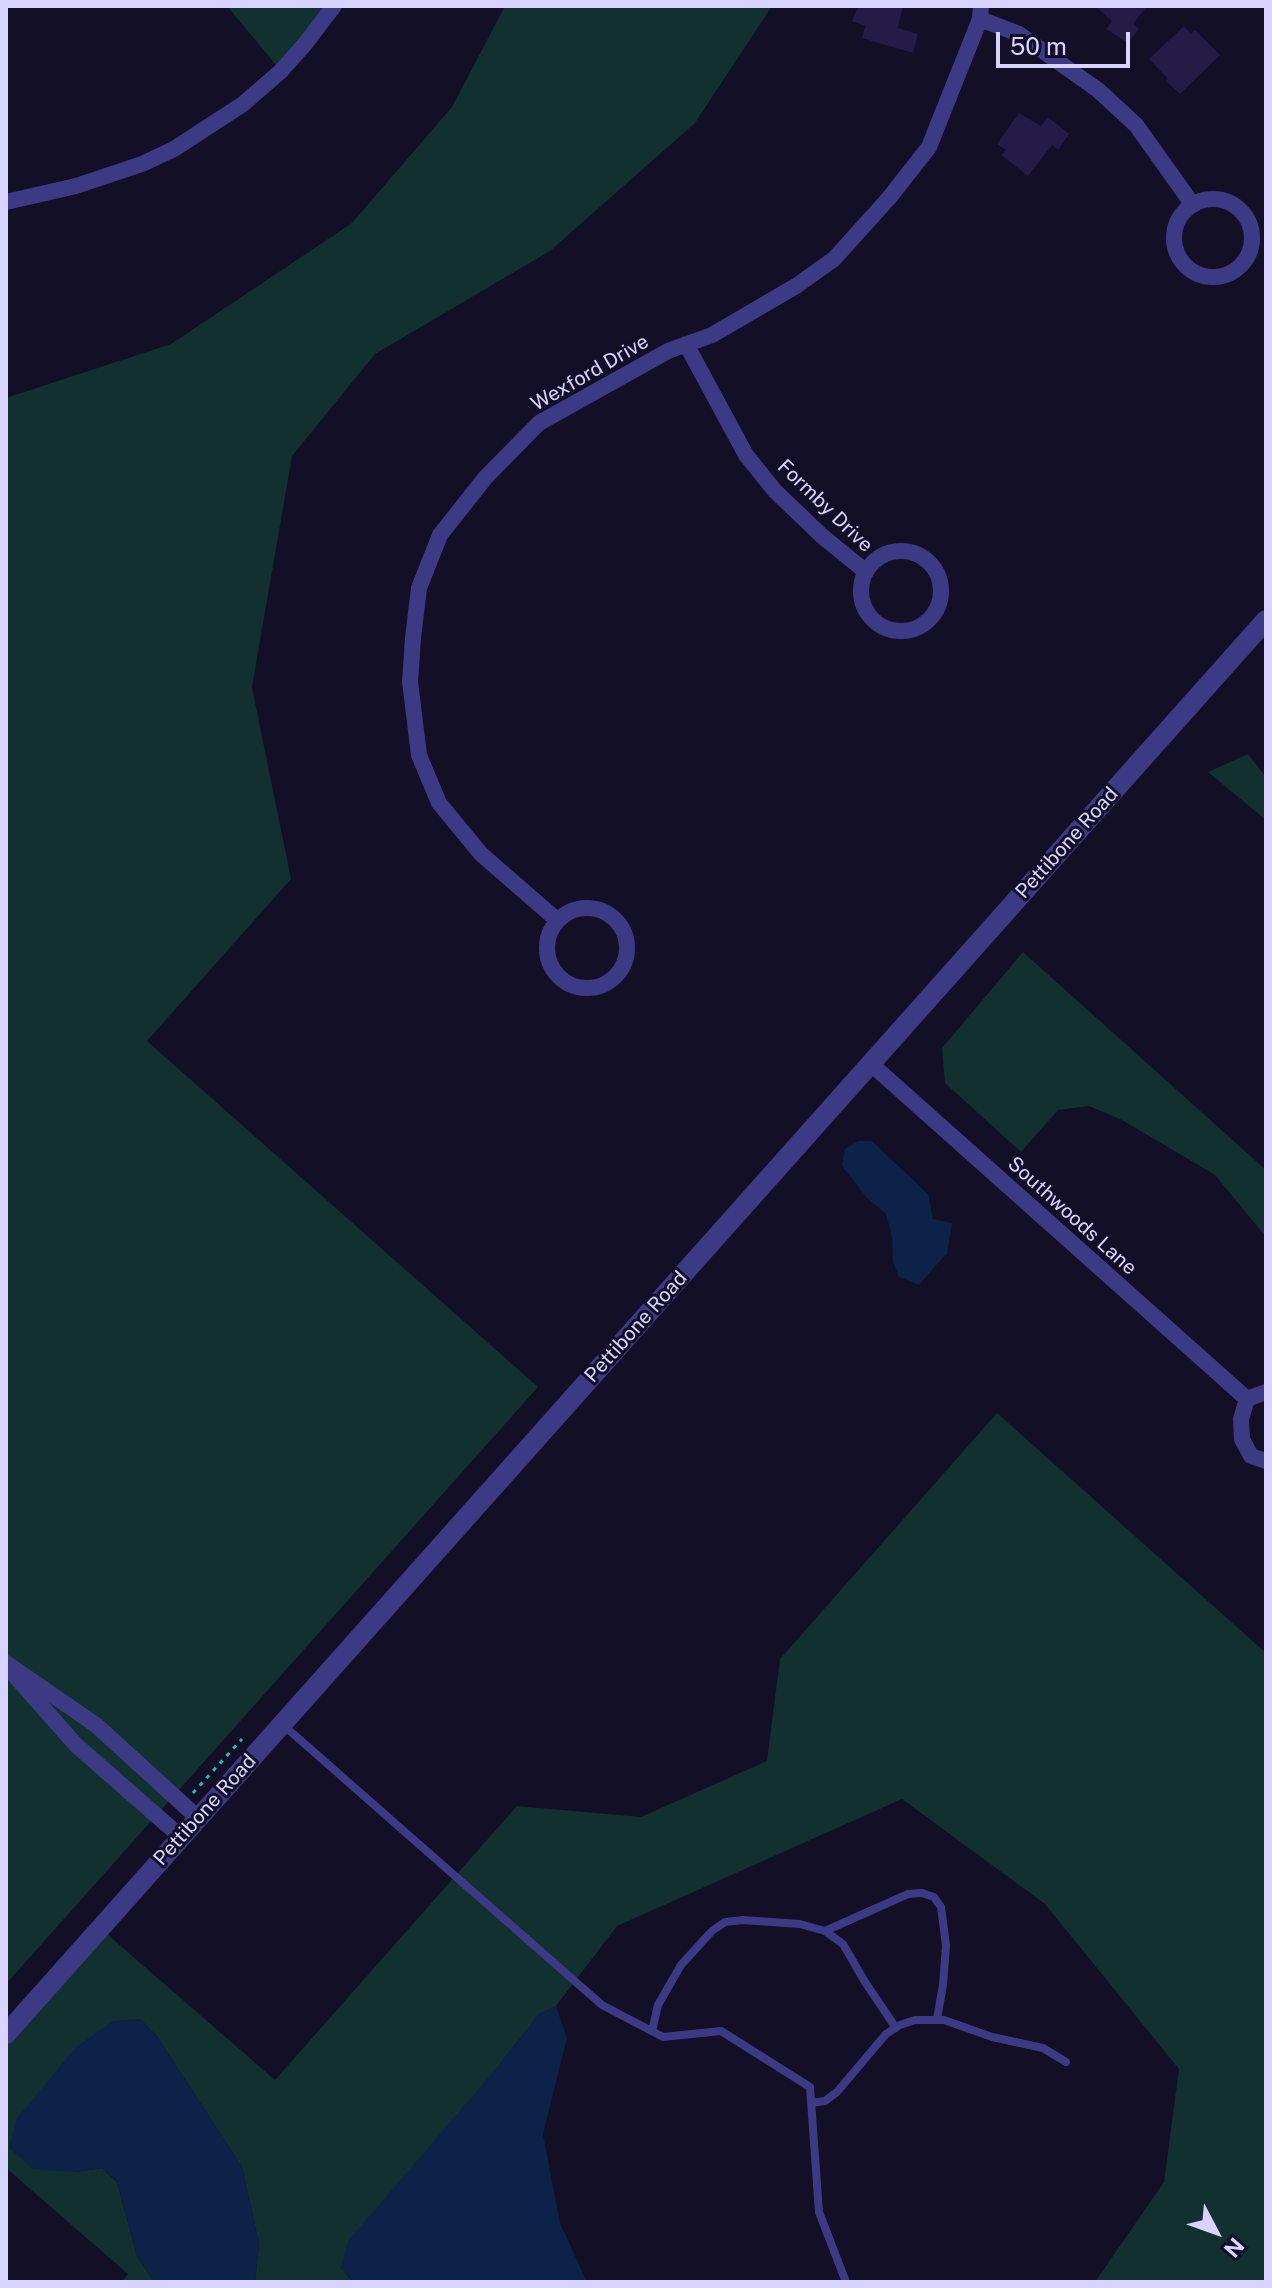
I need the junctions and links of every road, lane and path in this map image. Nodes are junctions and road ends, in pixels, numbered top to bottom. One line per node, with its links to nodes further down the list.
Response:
1 (334, 6): 3 (street)
2 (981, 12): 4 (street); 5 (street, Wexford Drive)
3 (6, 202)
4 (1193, 205): 4 (street)
5 (686, 344): 6 (street, Formby Drive); 8 (street, Wexford Drive)
6 (865, 571): 6 (street, Formby Drive)
7 (1266, 620): 9 (street, Pettibone Road)
8 (557, 920): 8 (street)
9 (870, 1063): 11 (street, Southwoods Lane); 14 (street, Pettibone Road)
10 (1266, 1392): 11 (street)
11 (1247, 1399): 12 (street)
12 (1266, 1461)
13 (6, 1665): 15 (street); 16 (street)
14 (282, 1724): 15 (street, Pettibone Road); 20 (lane)
15 (198, 1818): 16 (street, Pettibone Road)
16 (181, 1837): 21 (street, Pettibone Road)
17 (825, 1931): 18 (lane); 19 (lane); 20 (lane)
18 (937, 2019): 19 (lane); 22 (lane)
19 (896, 2028): 23 (lane)
20 (652, 2031): 23 (lane)
21 (6, 2034)
22 (1066, 2062)
23 (811, 2103): 24 (lane)
24 (846, 2282)

